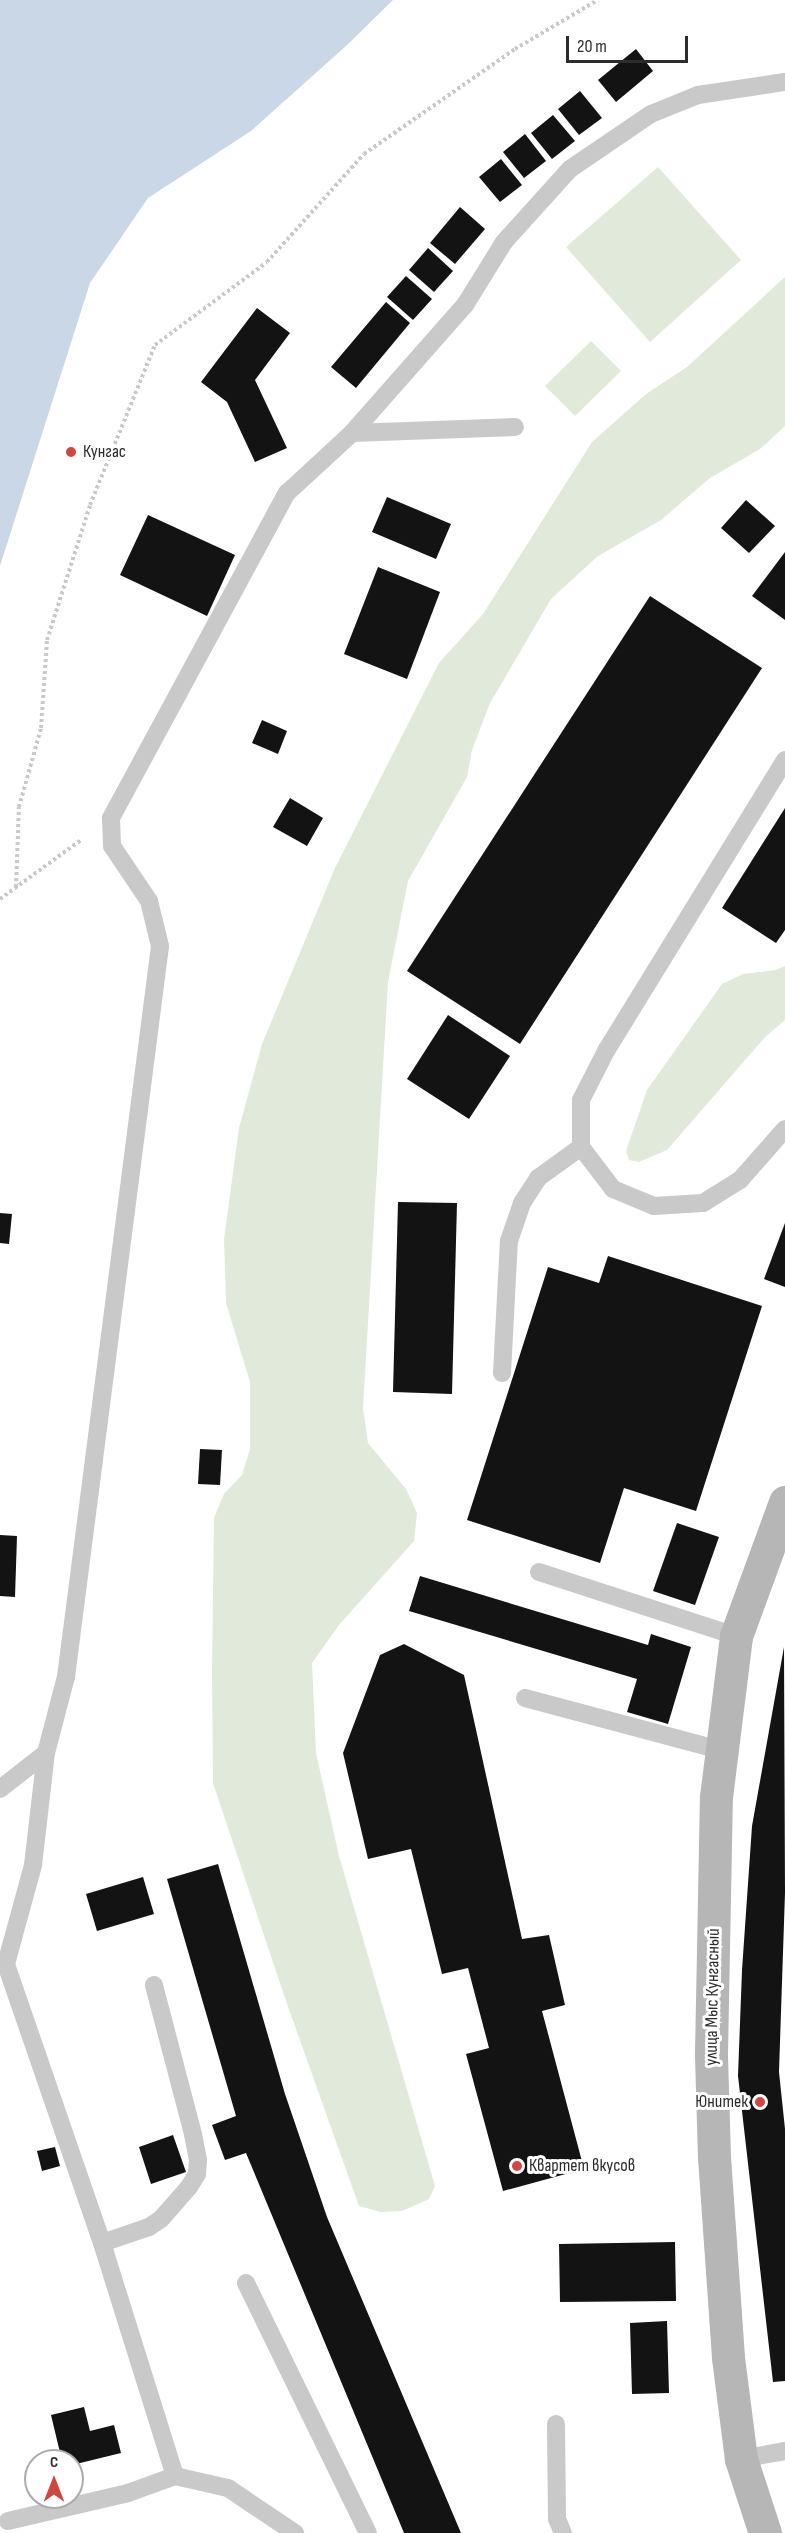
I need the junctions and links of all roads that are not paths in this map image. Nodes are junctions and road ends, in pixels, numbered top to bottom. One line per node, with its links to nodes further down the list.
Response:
1 (785, 82): 3 (lane)
2 (515, 427): 3 (lane)
3 (352, 433): 13 (lane)
4 (785, 760): 6 (lane)
5 (785, 1129): 6 (lane)
6 (581, 1147): 7 (lane)
7 (502, 1373)
8 (785, 1502): 10 (street, улица Мыс Кунгасный)
9 (538, 1572): 10 (lane)
10 (736, 1636): 12 (street, улица Мыс Кунгасный)
11 (525, 1698): 12 (lane)
12 (720, 1750): 21 (street, улица Мыс Кунгасный)
13 (46, 1754): 14 (lane); 15 (lane)
14 (0, 1789)
15 (3, 1957): 17 (lane)
16 (154, 1985): 17 (lane)
17 (102, 2243): 22 (lane)
18 (246, 2283): 25 (lane)
19 (556, 2424): 26 (lane)
20 (785, 2451): 21 (lane)
21 (741, 2459): 27 (street, улица Мыс Кунгасный)
22 (175, 2476): 23 (lane); 24 (lane)
23 (8, 2521)
24 (295, 2533)
25 (368, 2533)
26 (563, 2533)
27 (765, 2533)

